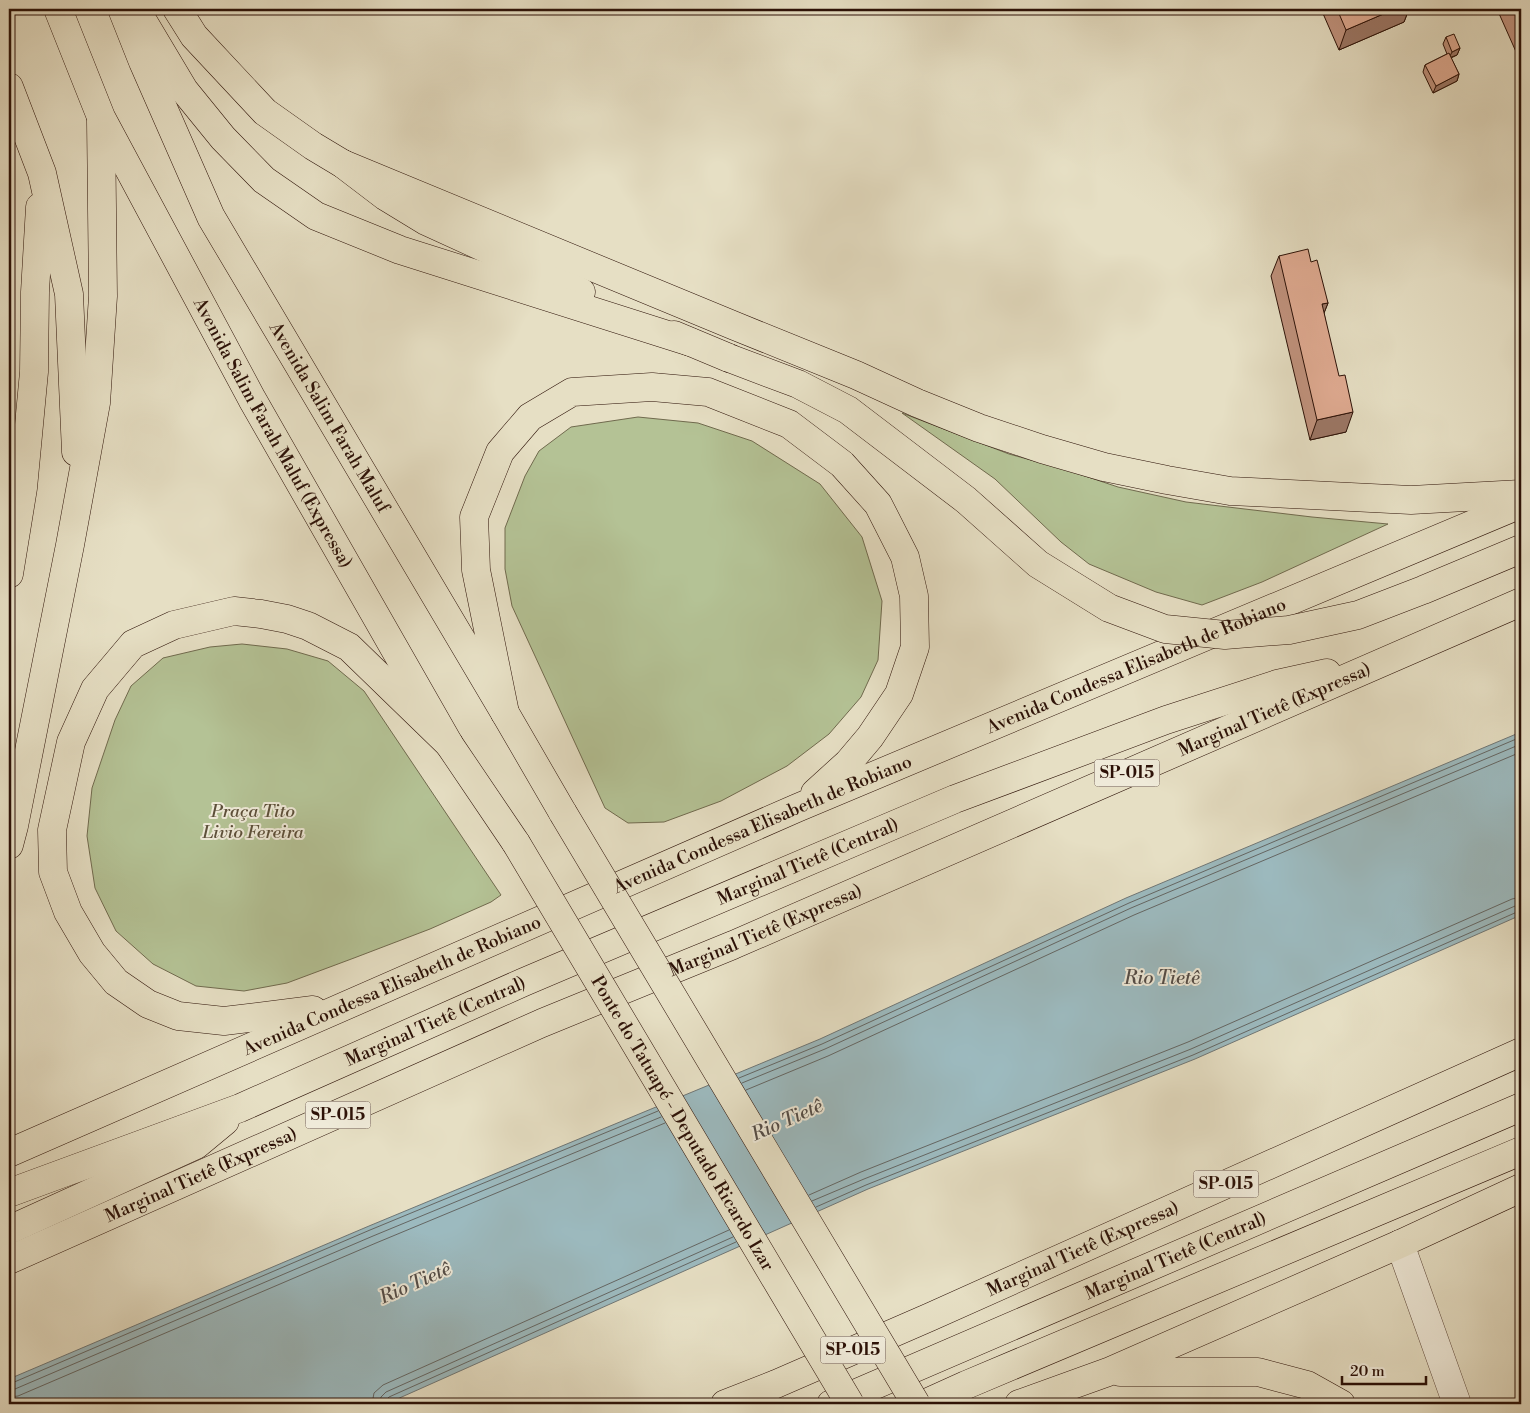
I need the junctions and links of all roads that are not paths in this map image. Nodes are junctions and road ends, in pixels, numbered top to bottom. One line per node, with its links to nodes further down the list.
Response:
1 (58, 9): 6 (highway, Avenida Salim Farah Maluf (Expressa))
2 (122, 9): 17 (highway, Avenida Salim Farah Maluf)
3 (135, 9): 9 (highway)
4 (177, 9): 7 (highway)
5 (9, 87): 8 (highway)
6 (101, 117): 11 (highway); 18 (highway, Avenida Salim Farah Maluf (Expressa))
7 (343, 164): 9 (highway); 10 (highway)
8 (42, 173): 11 (highway); 14 (highway)
9 (690, 342): 13 (highway, bridge)
10 (1521, 494)
11 (78, 503): 20 (highway)
12 (1521, 504): 19 (highway, Avenida Condessa Elisabeth de Robiano)
13 (1521, 549)
14 (9, 574)
15 (1521, 602): 16 (highway, Marginal Tietê (Expressa) / SP-015)
16 (1392, 658): 25 (highway, Marginal Tietê (Central) / SP-015); 32 (highway, Marginal Tietê (Expressa) / SP-015)
17 (506, 713): 19 (highway); 37 (highway, Avenida Salim Farah Maluf, bridge)
18 (449, 744): 21 (highway, Avenida Salim Farah Maluf (Expressa)); 22 (highway)
19 (797, 808): 22 (highway, Avenida Condessa Elisabeth de Robiano)
20 (10, 837)
21 (516, 843): 36 (highway, Ponte do Tatuapé - Deputado Ricardo Izar, bridge)
22 (342, 1006): 27 (highway, Avenida Condessa Elisabeth de Robiano)
23 (1521, 1052): 34 (highway, Marginal Tietê (Expressa) / SP-015)
24 (1521, 1107): 35 (highway, Marginal Tietê (Central))
25 (240, 1108): 29 (highway); 30 (highway, Marginal Tietê (Expressa) / SP-015)
26 (1521, 1151): 38 (highway)
27 (9, 1154)
28 (1521, 1188): 31 (highway)
29 (9, 1193)
30 (9, 1230)
31 (1400, 1244): 33 (highway); 41 (street)
32 (9, 1260)
33 (1108, 1372): 39 (highway); 40 (highway)
34 (725, 1404)
35 (831, 1404)
36 (850, 1404)
37 (916, 1404)
38 (924, 1404)
39 (1019, 1404)
40 (1341, 1404)
41 (1457, 1404)

